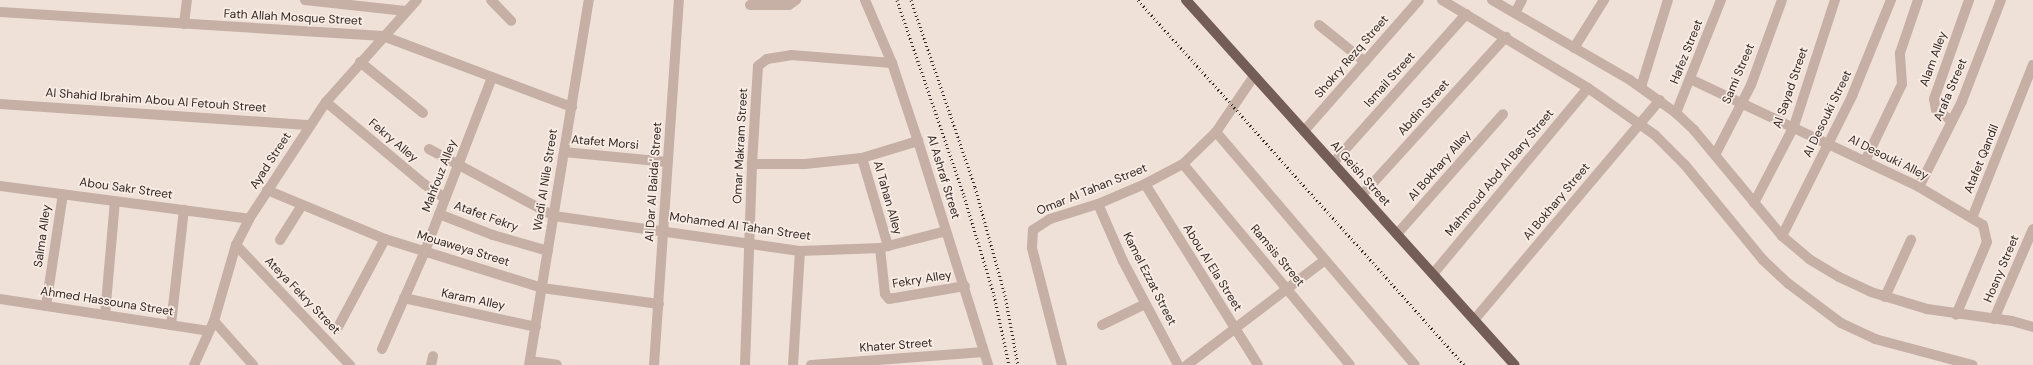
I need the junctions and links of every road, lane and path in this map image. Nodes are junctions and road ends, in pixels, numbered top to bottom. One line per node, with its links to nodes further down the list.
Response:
1 (187, 0): 29 (street)
2 (305, 0): 24 (street)
3 (417, 0): 24 (street, Ayad Street)
4 (492, 0): 28 (street)
5 (589, 0): 47 (street, Wadi Al Nile Street)
6 (679, 0): 64 (street, Al Dar Al Baida' Street)
7 (796, 0): 23 (street)
8 (865, 0): 36 (street, Al Ashraf Street)
9 (1186, 0): 38 (main road, Al Geish Street)
10 (1419, 0): 35 (street, Shokry Rezq Street)
11 (1442, 0): 27 (street)
12 (1492, 0): 26 (street)
13 (1522, 0): 26 (street)
14 (1604, 0): 33 (street)
15 (1668, 0): 41 (street)
16 (1721, 0): 40 (street, Hafez Street)
17 (1782, 0): 45 (street, Sami Street)
18 (1835, 0): 54 (street, Al Sayad Street)
19 (1891, 0): 58 (street, Al Desouki Street)
20 (1918, 0): 63 (street)
21 (1969, 0): 51 (street, Alam Alley)
22 (2001, 0): 51 (street, Arafa Street)
23 (750, 5)
24 (405, 11): 31 (street, Ayad Street)
25 (0, 12): 29 (street, Fath Allah Mosque Street)
26 (1515, 13): 33 (street)
27 (1466, 14): 32 (street); 65 (street, Ismail Street)
28 (510, 21)
29 (184, 24): 31 (street, Fath Allah Mosque Street)
30 (1319, 25): 35 (street)
31 (383, 36): 34 (street, Ayad Street); 39 (street, Fath Allah Mosque Street)
32 (1506, 37): 42 (street); 74 (street, Abdin Street)
33 (1574, 48): 41 (street)
34 (360, 62): 44 (street, Ayad Street); 48 (street)
35 (1366, 62): 55 (street, Shokry Rezq Street)
36 (892, 63): 57 (street, Al Ashraf Street); 66 (street, Omar Makram Street)
37 (2033, 65): 83 (street, Atafet Qandil)
38 (1254, 76): 55 (main road, Al Geish Street); 56 (street, Omar Al Tahan Street)
39 (492, 77): 47 (street, Fath Allah Mosque Street); 68 (street, Mahfouz Alley)
40 (1690, 79): 45 (street, Al Desouki Alley); 49 (street, Hafez Street)
41 (1641, 87): 43 (street)
42 (1588, 88): 53 (street); 100 (street, Mahmoud Abd Al Bary Street)
43 (1660, 100): 49 (street); 53 (street, Al Bokhary Street)
44 (326, 102): 52 (street, Ayad Street); 75 (street, Fekry Alley)
45 (1742, 102): 54 (street, Al Desouki Alley); 61 (street, Sami Street)
46 (0, 104): 52 (street, Al Shahid Ibrahim Abou Al Fetouh Street)
47 (572, 107): 60 (street, Wadi Al Nile Street)
48 (423, 113)
49 (1676, 113): 61 (street)
50 (1503, 114): 88 (street, Al Bokhary Alley)
51 (1952, 121): 71 (street, Arafa Street)
52 (310, 125): 72 (street, Ayad Street)
53 (1640, 125): 113 (street, Al Bokhary Street); 141 (street)
54 (1794, 126): 58 (street, Al Desouki Alley); 77 (street, Al Sayad Street)
55 (1304, 131): 65 (main road, Al Geish Street)
56 (1216, 132): 67 (street, Omar Al Tahan Street); 99 (street)
57 (918, 141): 62 (street); 87 (street, Al Ashraf Street)
58 (1829, 144): 63 (street, Al Desouki Alley); 89 (street, Al Desouki Street)
59 (429, 149): 68 (street)
60 (564, 152): 64 (street, Atafet Morsi); 82 (street, Wadi Al Nile Street)
61 (1715, 155): 77 (street)
62 (862, 158): 66 (street); 95 (street, Al Tahan Alley)
63 (1865, 161): 71 (street, Al Desouki Alley)
64 (668, 162): 86 (street, Al Dar Al Baida' Street)
65 (1333, 163): 74 (main road, Al Geish Street)
66 (752, 164): 93 (street, Omar Makram Street)
67 (1183, 164): 69 (street, Omar Al Tahan Street); 103 (street, Ramsis Street)
68 (458, 165): 75 (street, Mahfouz Alley); 82 (street)
69 (1145, 184): 78 (street, Omar Al Tahan Street); 120 (street, Abou Al Ela Street)
70 (0, 186): 73 (street, Abou Sakr Street)
71 (1920, 187): 83 (street, Al Desouki Alley)
72 (267, 190): 79 (street, Mouaweya Street); 84 (street, Ayad Street)
73 (62, 194): 76 (street, Abou Sakr Street); 109 (street, Salma Alley)
74 (1362, 195): 88 (main road, Al Geish Street)
75 (445, 198): 81 (street, Mahfouz Alley)
76 (115, 201): 80 (street, Abou Sakr Street); 110 (street)
77 (1754, 203): 89 (street)
78 (1098, 204): 108 (street, Kamel Ezzat Street); 135 (street, Omar Al Tahan Street)
79 (302, 205): 90 (street, Mouaweya Street); 91 (street)
80 (184, 210): 84 (street, Abou Sakr Street); 115 (street)
81 (439, 214): 96 (street, Mahfouz Alley); 97 (street, Atafet Fekry)
82 (554, 216): 86 (street, Mohamed Al Tahan Street); 97 (street, Wadi Al Nile Street)
83 (1972, 218): 111 (street, Al Desouki Alley)
84 (249, 219): 94 (street, Ayad Street)
85 (2033, 229): 112 (street, Hosny Street)
86 (664, 230): 93 (street, Mohamed Al Tahan Street); 107 (street, Al Dar Al Baida' Street)
87 (946, 231): 95 (street, Mohamed Al Tahan Street); 101 (street, Al Ashraf Street)
88 (1397, 234): 100 (main road, Al Geish Street)
89 (1782, 236): 104 (street)
90 (385, 239): 96 (street, Mouaweya Street); 119 (street)
91 (280, 240)
92 (1911, 240): 104 (street)
93 (750, 243): 98 (street, Mohamed Al Tahan Street); 131 (street, Omar Makram Street)
94 (236, 245): 114 (street, Ayad Street); 128 (street, Ateya Fekry Street)
95 (884, 247): 98 (street, Mohamed Al Tahan Street); 101 (street, Fekry Alley)
96 (425, 251): 102 (street, Mouaweya Street); 105 (street, Mahfouz Alley)
97 (548, 251): 102 (street, Wadi Al Nile Street)
98 (800, 251): 132 (street)
99 (1325, 260): 103 (street); 125 (street)
100 (1432, 274): 113 (main road, Al Geish Street)
101 (965, 286): 123 (street, Al Ashraf Street)
102 (542, 288): 107 (street, Mouaweya Street); 117 (street, Wadi Al Nile Street)
103 (1287, 289): 120 (street); 139 (street, Ramsis Street)
104 (1885, 297): 111 (street)
105 (404, 298): 117 (street, Karam Alley); 122 (street, Mahfouz Alley)
106 (0, 299): 109 (street, Ahmed Hassouna Street)
107 (659, 304): 130 (street, Al Dar Al Baida' Street)
108 (1145, 304): 116 (street); 136 (street, Kamel Ezzat Street)
109 (46, 306): 110 (street, Ahmed Hassouna Street)
110 (105, 315): 115 (street, Ahmed Hassouna Street)
111 (1956, 315): 112 (street)
112 (1994, 319): 118 (street)
113 (1474, 320): 140 (main road, Al Geish Street)
114 (214, 321): 121 (street, Ayad Street); 127 (street)
115 (171, 325): 121 (street, Ahmed Hassouna Street)
116 (1102, 325)
117 (536, 327): 124 (street, Wadi Al Nile Street)
118 (2033, 327)
119 (337, 329)
120 (1234, 329): 137 (street); 138 (street, Abou Al Ela Street)
121 (209, 332): 126 (street, Ayad Street)
122 (382, 349)
123 (984, 352): 133 (street, Khater Street); 134 (street, Al Ashraf Street)
124 (529, 363): 129 (street)
125 (1413, 364)
126 (194, 365)
127 (253, 365)
128 (350, 365)
129 (557, 365)
130 (654, 365)
131 (745, 365)
132 (793, 365)
133 (810, 365)
134 (988, 365)
135 (1062, 365)
136 (1178, 365)
137 (1187, 365)
138 (1258, 365)
139 (1350, 365)
140 (1515, 365)
141 (1973, 365)

